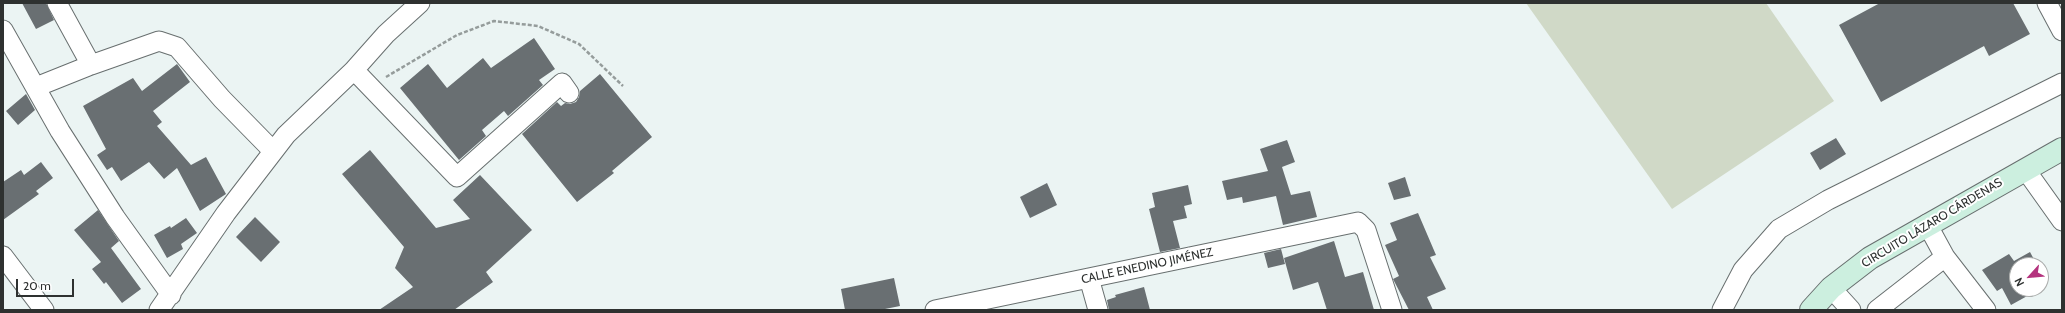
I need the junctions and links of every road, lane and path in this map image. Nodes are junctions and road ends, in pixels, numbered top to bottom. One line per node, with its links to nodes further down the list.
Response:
1 (57, 3): 7 (street)
2 (420, 3): 6 (street)
3 (2047, 3): 5 (street)
4 (3, 30): 10 (street)
5 (2062, 31)
6 (360, 63): 9 (path); 11 (street); 13 (street)
7 (91, 64): 10 (street); 13 (street)
8 (2062, 83): 27 (street)
9 (623, 86)
10 (36, 87): 21 (street)
11 (569, 93)
12 (2062, 149): 14 (street, CIRCUITO LÁZARO CÁRDENAS)
13 (273, 151): 21 (street)
14 (2025, 169): 15 (street); 16 (street, CIRCUITO LÁZARO CÁRDENAS)
15 (2062, 221)
16 (1927, 224): 18 (street); 20 (street, CIRCUITO LÁZARO CÁRDENAS)
17 (3, 256): 23 (street)
18 (1945, 257): 30 (street); 31 (street)
19 (1089, 278): 22 (street, CALLE ENEDINO JIMÉNEZ); 25 (street); 26 (street, CALLE ENEDINO JIMÉNEZ)
20 (1832, 288): 28 (street, CIRCUITO LÁZARO CÁRDENAS); 29 (street)
21 (171, 295): 24 (street)
22 (941, 309)
23 (44, 310)
24 (159, 310)
25 (1098, 310)
26 (1392, 310)
27 (1722, 310)
28 (1811, 310)
29 (1851, 310)
30 (1877, 310)
31 (1986, 310)

